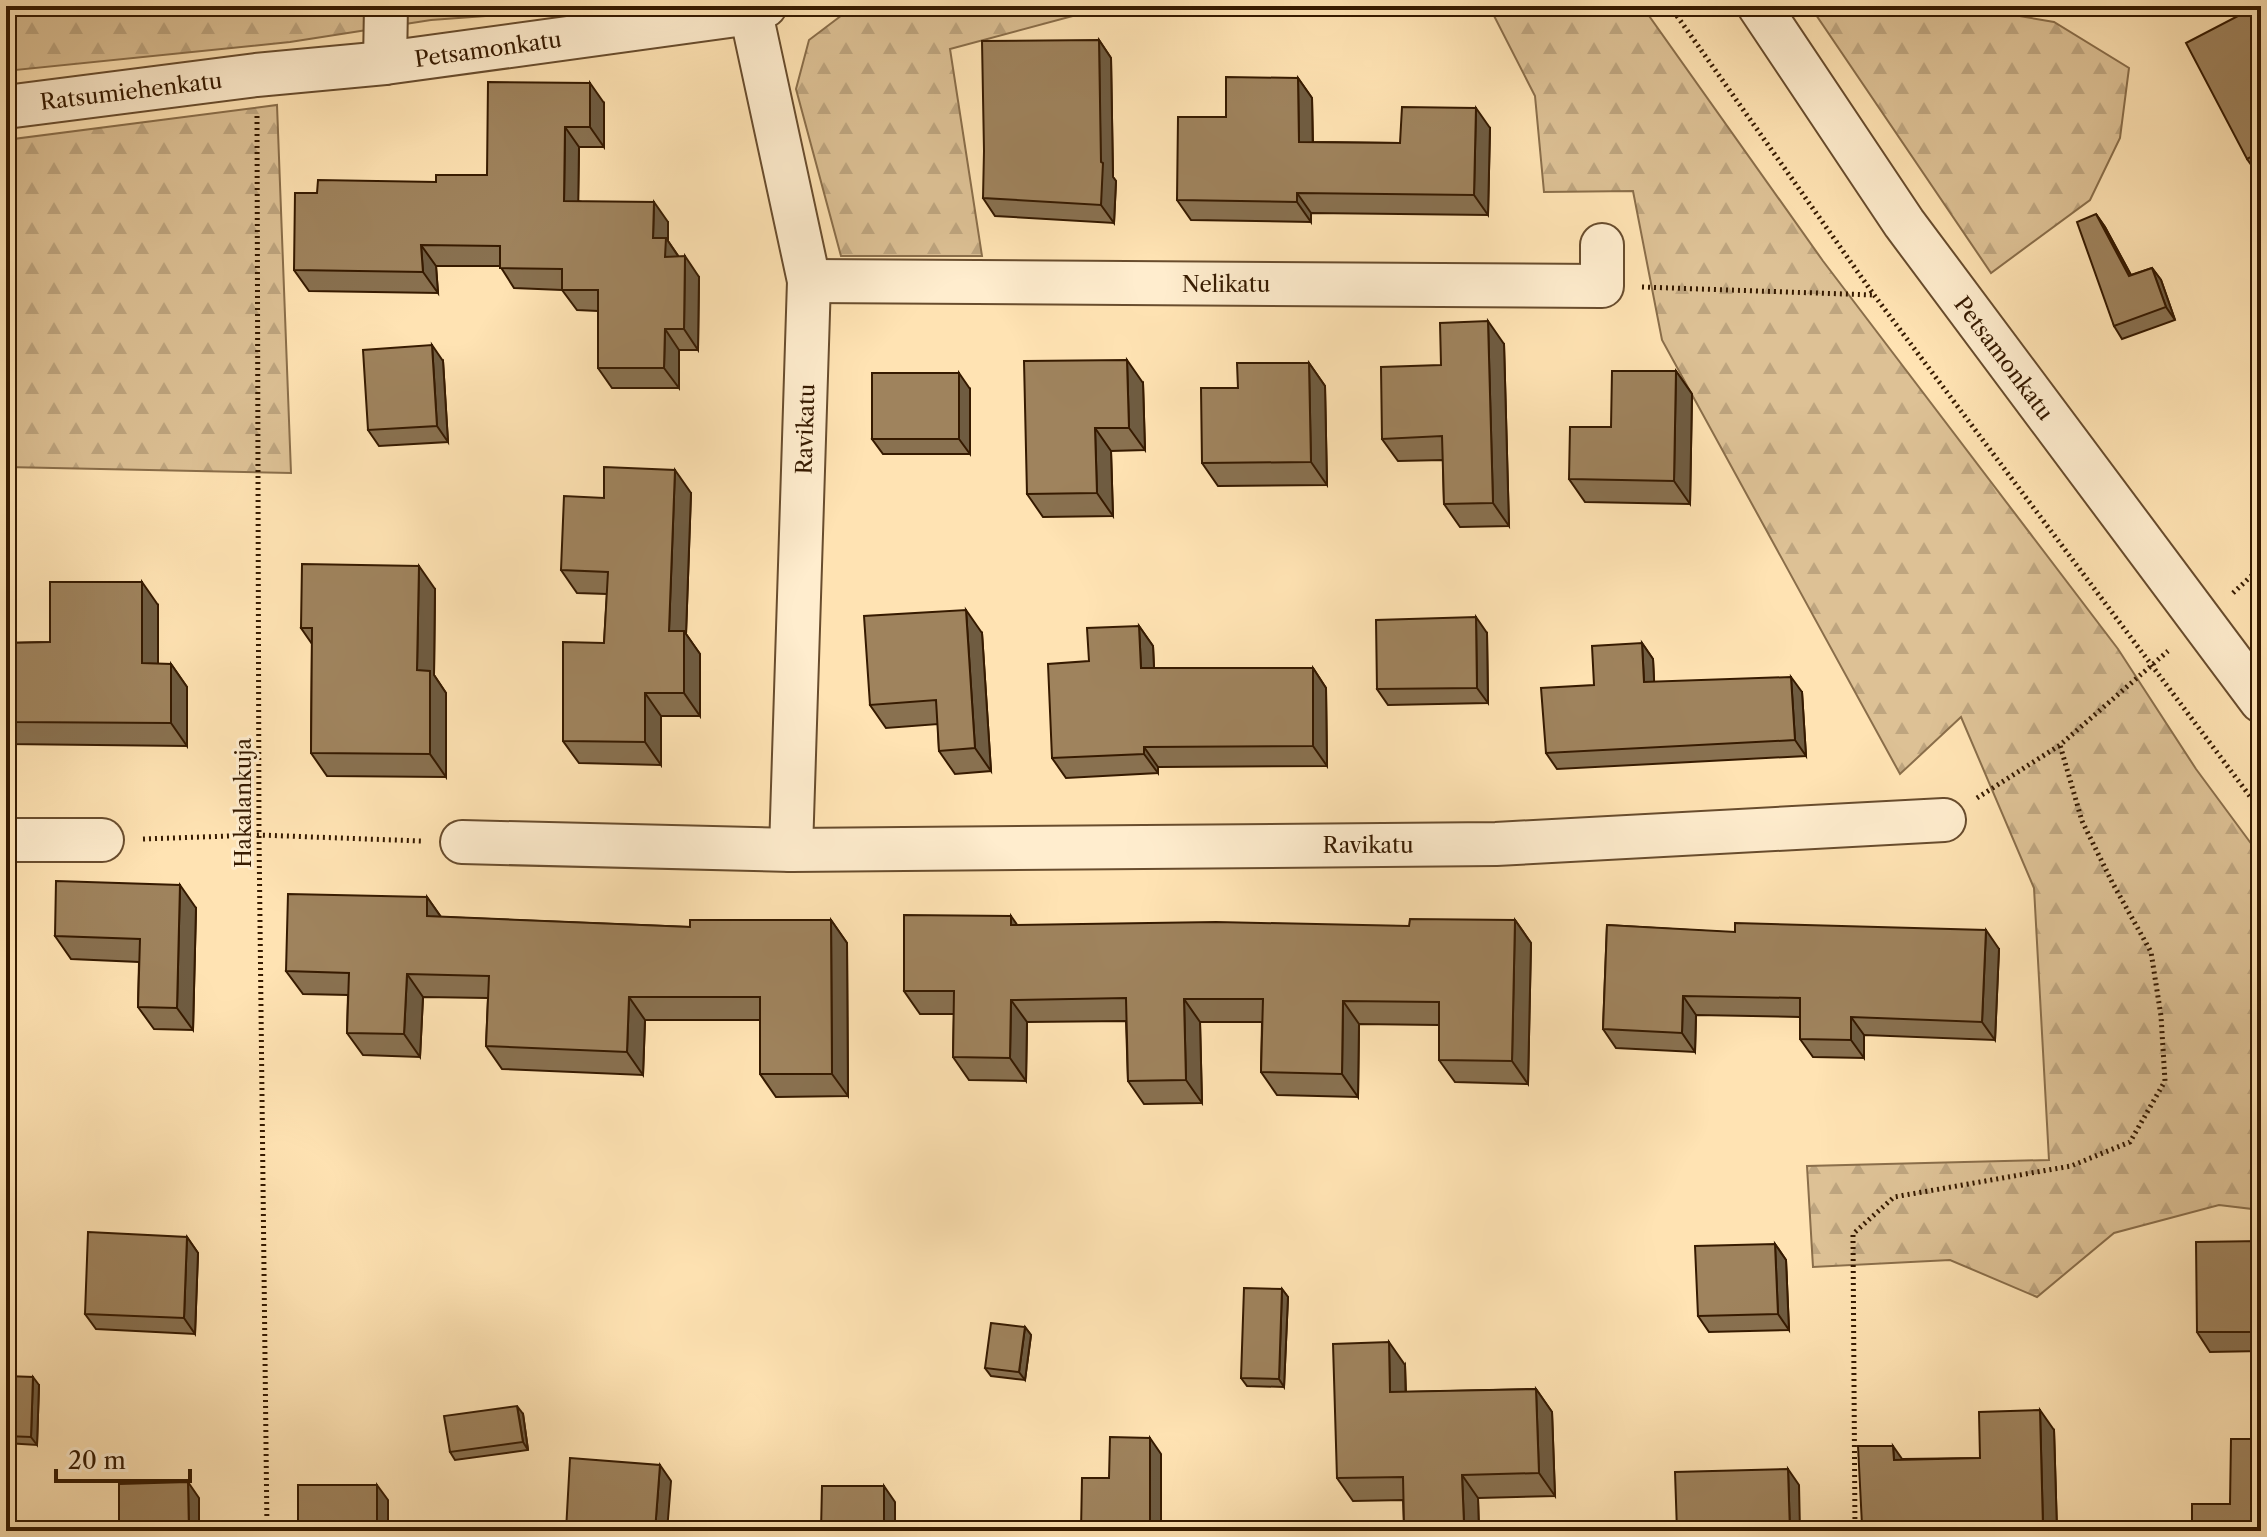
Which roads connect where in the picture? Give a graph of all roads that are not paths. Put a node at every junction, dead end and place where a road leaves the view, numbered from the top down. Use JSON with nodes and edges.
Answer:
{"nodes":[{"id":1,"x":386,"y":6,"type":"edge"},
{"id":2,"x":1759,"y":6,"type":"edge"},
{"id":3,"x":758,"y":10,"type":"edge"},
{"id":4,"x":385,"y":63,"type":"junction"},
{"id":5,"x":256,"y":75,"type":"joint"},
{"id":6,"x":6,"y":107,"type":"edge"},
{"id":7,"x":1602,"y":266,"type":"road end"},
{"id":8,"x":809,"y":281,"type":"junction"},
{"id":9,"x":2261,"y":701,"type":"edge"},
{"id":10,"x":1944,"y":820,"type":"road end"},
{"id":11,"x":6,"y":840,"type":"edge"},
{"id":12,"x":102,"y":840,"type":"road end"},
{"id":13,"x":462,"y":842,"type":"road end"},
{"id":14,"x":791,"y":850,"type":"junction"}],
"edges":[{"from":1,"to":4,"type":"street"},
{"from":2,"to":9,"type":"street","name":"Petsamonkatu"},
{"from":3,"to":4,"type":"street","name":"Petsamonkatu"},
{"from":3,"to":8,"type":"street","name":"Ravikatu"},
{"from":4,"to":5,"type":"street","name":"Petsamonkatu"},
{"from":5,"to":6,"type":"street","name":"Ratsumiehenkatu"},
{"from":7,"to":8,"type":"street","name":"Nelikatu"},
{"from":8,"to":14,"type":"street","name":"Ravikatu"},
{"from":10,"to":14,"type":"street","name":"Ravikatu"},
{"from":11,"to":12,"type":"street"},
{"from":13,"to":14,"type":"street","name":"Ravikatu"}]}
